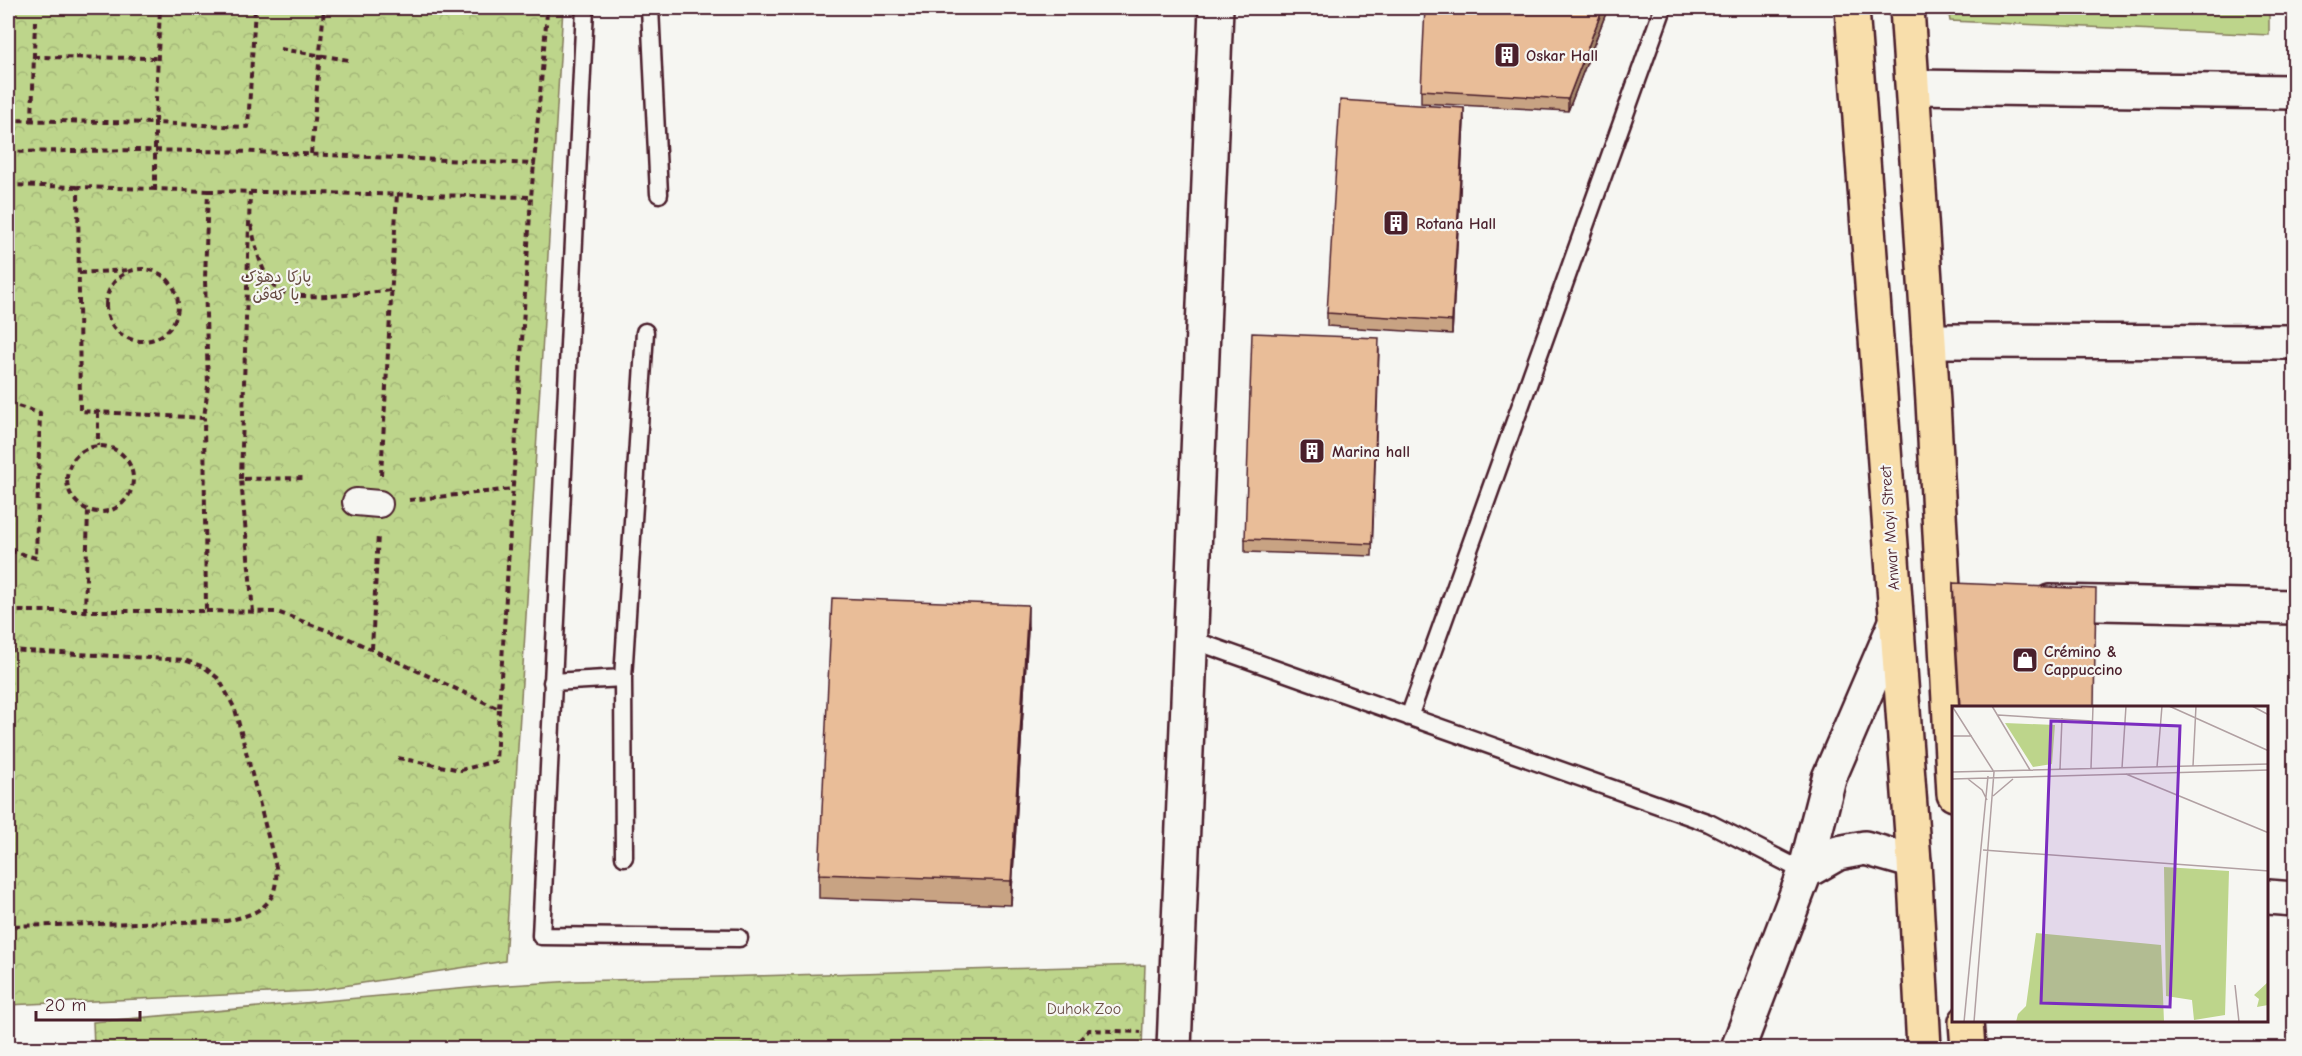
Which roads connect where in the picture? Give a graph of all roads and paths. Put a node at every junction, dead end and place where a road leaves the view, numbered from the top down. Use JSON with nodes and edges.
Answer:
{"nodes":[{"id":1,"x":160,"y":8,"type":"edge"},
{"id":2,"x":255,"y":8,"type":"edge"},
{"id":3,"x":324,"y":8,"type":"edge"},
{"id":4,"x":493,"y":8,"type":"edge"},
{"id":5,"x":585,"y":8,"type":"edge"},
{"id":6,"x":650,"y":8,"type":"edge"},
{"id":7,"x":1216,"y":8,"type":"edge"},
{"id":8,"x":1663,"y":8,"type":"edge"},
{"id":9,"x":1852,"y":8,"type":"edge"},
{"id":10,"x":1907,"y":8,"type":"edge"},
{"id":11,"x":35,"y":21,"type":"dead end"},
{"id":12,"x":279,"y":50,"type":"dead end"},
{"id":13,"x":319,"y":55,"type":"junction"},
{"id":14,"x":34,"y":57,"type":"junction"},
{"id":15,"x":158,"y":58,"type":"junction"},
{"id":16,"x":349,"y":60,"type":"dead end"},
{"id":17,"x":1912,"y":87,"type":"junction"},
{"id":18,"x":2295,"y":92,"type":"edge"},
{"id":19,"x":8,"y":120,"type":"edge"},
{"id":20,"x":32,"y":121,"type":"junction"},
{"id":21,"x":155,"y":123,"type":"junction"},
{"id":22,"x":154,"y":150,"type":"junction"},
{"id":23,"x":8,"y":152,"type":"edge"},
{"id":24,"x":311,"y":154,"type":"junction"},
{"id":25,"x":534,"y":164,"type":"junction"},
{"id":26,"x":8,"y":185,"type":"edge"},
{"id":27,"x":78,"y":187,"type":"junction"},
{"id":28,"x":155,"y":189,"type":"junction"},
{"id":29,"x":208,"y":191,"type":"junction"},
{"id":30,"x":250,"y":192,"type":"junction"},
{"id":31,"x":396,"y":194,"type":"junction"},
{"id":32,"x":659,"y":194,"type":"dead end"},
{"id":33,"x":531,"y":197,"type":"junction"},
{"id":34,"x":249,"y":219,"type":"junction"},
{"id":35,"x":139,"y":269,"type":"junction"},
{"id":36,"x":79,"y":273,"type":"junction"},
{"id":37,"x":391,"y":290,"type":"junction"},
{"id":38,"x":645,"y":332,"type":"dead end"},
{"id":39,"x":1929,"y":341,"type":"junction"},
{"id":40,"x":2295,"y":342,"type":"edge"},
{"id":41,"x":8,"y":403,"type":"edge"},
{"id":42,"x":98,"y":412,"type":"junction"},
{"id":43,"x":204,"y":418,"type":"junction"},
{"id":44,"x":98,"y":446,"type":"junction"},
{"id":45,"x":307,"y":478,"type":"dead end"},
{"id":46,"x":241,"y":479,"type":"junction"},
{"id":47,"x":513,"y":489,"type":"junction"},
{"id":48,"x":367,"y":503,"type":"junction"},
{"id":49,"x":88,"y":511,"type":"junction"},
{"id":50,"x":8,"y":550,"type":"edge"},
{"id":51,"x":1944,"y":600,"type":"junction"},
{"id":52,"x":1979,"y":600,"type":"edge"},
{"id":53,"x":2025,"y":601,"type":"edge"},
{"id":54,"x":2295,"y":607,"type":"edge"},
{"id":55,"x":8,"y":611,"type":"edge"},
{"id":56,"x":85,"y":612,"type":"junction"},
{"id":57,"x":206,"y":612,"type":"junction"},
{"id":58,"x":253,"y":612,"type":"junction"},
{"id":59,"x":1896,"y":622,"type":"junction"},
{"id":60,"x":1190,"y":639,"type":"junction"},
{"id":61,"x":8,"y":650,"type":"edge"},
{"id":62,"x":372,"y":650,"type":"junction"},
{"id":63,"x":623,"y":678,"type":"junction"},
{"id":64,"x":552,"y":682,"type":"junction"},
{"id":65,"x":499,"y":709,"type":"junction"},
{"id":66,"x":1409,"y":717,"type":"junction"},
{"id":67,"x":1952,"y":755,"type":"edge"},
{"id":68,"x":398,"y":758,"type":"dead end"},
{"id":69,"x":624,"y":857,"type":"dead end"},
{"id":70,"x":1914,"y":862,"type":"junction"},
{"id":71,"x":1805,"y":872,"type":"junction"},
{"id":72,"x":2269,"y":897,"type":"edge"},
{"id":73,"x":2295,"y":899,"type":"edge"},
{"id":74,"x":8,"y":926,"type":"edge"},
{"id":75,"x":739,"y":938,"type":"dead end"},
{"id":76,"x":1966,"y":1023,"type":"edge"},
{"id":77,"x":1174,"y":1041,"type":"edge"},
{"id":78,"x":1072,"y":1048,"type":"edge"},
{"id":79,"x":1738,"y":1048,"type":"edge"},
{"id":80,"x":1924,"y":1048,"type":"edge"},
{"id":81,"x":1968,"y":1048,"type":"edge"}],
"edges":[{"from":1,"to":15,"type":"path"},
{"from":2,"to":21,"type":"path"},
{"from":3,"to":13,"type":"path"},
{"from":4,"to":25,"type":"path"},
{"from":5,"to":64,"type":"lane"},
{"from":6,"to":32,"type":"lane"},
{"from":7,"to":60,"type":"street"},
{"from":8,"to":66,"type":"lane"},
{"from":9,"to":59,"type":"main road","name":"Anwar Mayi Street"},
{"from":10,"to":17,"type":"main road"},
{"from":11,"to":14,"type":"path"},
{"from":12,"to":13,"type":"path"},
{"from":13,"to":16,"type":"path"},
{"from":13,"to":24,"type":"path"},
{"from":14,"to":15,"type":"path"},
{"from":14,"to":20,"type":"path"},
{"from":15,"to":21,"type":"path"},
{"from":17,"to":18,"type":"street"},
{"from":17,"to":39,"type":"main road"},
{"from":19,"to":20,"type":"path"},
{"from":20,"to":21,"type":"path"},
{"from":21,"to":22,"type":"path"},
{"from":22,"to":23,"type":"path"},
{"from":22,"to":24,"type":"path"},
{"from":22,"to":28,"type":"path"},
{"from":24,"to":25,"type":"path"},
{"from":25,"to":33,"type":"path"},
{"from":26,"to":27,"type":"path"},
{"from":27,"to":28,"type":"path"},
{"from":27,"to":36,"type":"path"},
{"from":28,"to":29,"type":"path"},
{"from":29,"to":30,"type":"path"},
{"from":29,"to":43,"type":"path"},
{"from":30,"to":31,"type":"path"},
{"from":30,"to":34,"type":"path"},
{"from":31,"to":33,"type":"path"},
{"from":31,"to":37,"type":"path"},
{"from":33,"to":47,"type":"path"},
{"from":34,"to":37,"type":"path"},
{"from":34,"to":46,"type":"path"},
{"from":35,"to":35,"type":"path"},
{"from":35,"to":36,"type":"path"},
{"from":36,"to":42,"type":"path"},
{"from":37,"to":48,"type":"path"},
{"from":38,"to":63,"type":"lane"},
{"from":39,"to":40,"type":"street"},
{"from":39,"to":51,"type":"main road"},
{"from":41,"to":50,"type":"path"},
{"from":42,"to":43,"type":"path"},
{"from":42,"to":44,"type":"path"},
{"from":43,"to":57,"type":"path"},
{"from":44,"to":49,"type":"path"},
{"from":44,"to":49,"type":"path"},
{"from":45,"to":46,"type":"path"},
{"from":46,"to":58,"type":"path"},
{"from":47,"to":48,"type":"path"},
{"from":47,"to":65,"type":"path"},
{"from":48,"to":62,"type":"path"},
{"from":49,"to":56,"type":"path"},
{"from":51,"to":52,"type":"street"},
{"from":51,"to":67,"type":"main road"},
{"from":53,"to":54,"type":"street"},
{"from":55,"to":56,"type":"path"},
{"from":56,"to":57,"type":"path"},
{"from":57,"to":58,"type":"path"},
{"from":58,"to":62,"type":"path"},
{"from":59,"to":70,"type":"main road","name":"Anwar Mayi Street"},
{"from":59,"to":71,"type":"street"},
{"from":60,"to":66,"type":"lane"},
{"from":60,"to":77,"type":"street"},
{"from":61,"to":74,"type":"path"},
{"from":62,"to":65,"type":"path"},
{"from":63,"to":64,"type":"lane"},
{"from":63,"to":69,"type":"lane"},
{"from":64,"to":75,"type":"lane"},
{"from":65,"to":68,"type":"path"},
{"from":66,"to":71,"type":"lane"},
{"from":70,"to":71,"type":"street"},
{"from":70,"to":80,"type":"main road","name":"Anwar Mayi Street"},
{"from":71,"to":79,"type":"street"},
{"from":72,"to":73,"type":"street"},
{"from":76,"to":81,"type":"main road"},
{"from":77,"to":78,"type":"path"}]}
